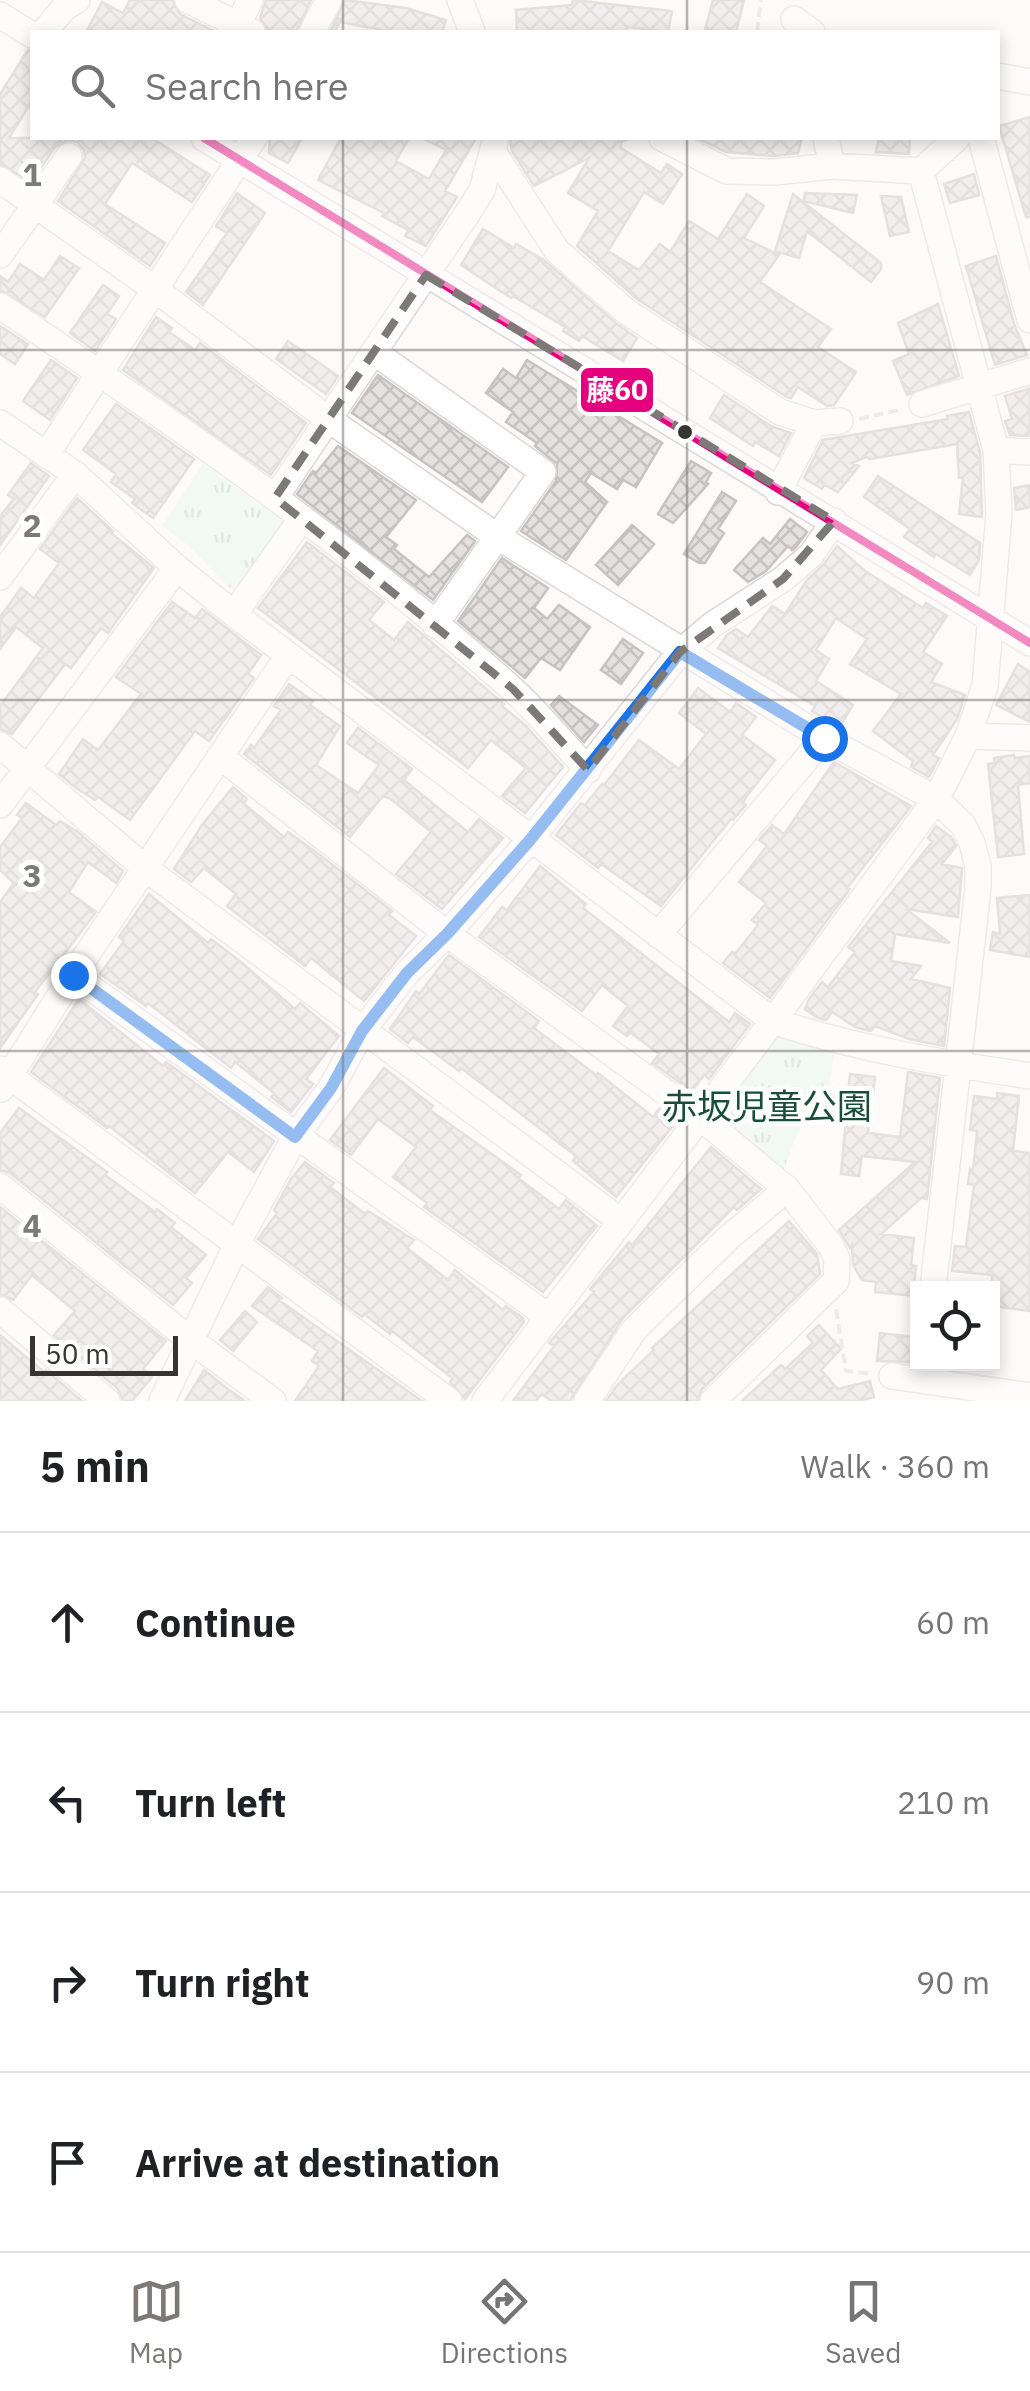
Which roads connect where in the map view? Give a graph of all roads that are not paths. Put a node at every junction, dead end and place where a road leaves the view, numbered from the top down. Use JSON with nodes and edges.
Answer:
{"nodes":[{"id":1,"x":77,"y":0,"type":"edge"},
{"id":2,"x":188,"y":0,"type":"edge"},
{"id":3,"x":250,"y":0,"type":"edge"},
{"id":4,"x":330,"y":0,"type":"edge"},
{"id":5,"x":460,"y":0,"type":"edge"},
{"id":6,"x":0,"y":15,"type":"edge"},
{"id":7,"x":245,"y":29,"type":"edge"},
{"id":8,"x":46,"y":30,"type":"edge"},
{"id":9,"x":313,"y":30,"type":"edge"},
{"id":10,"x":471,"y":30,"type":"edge"},
{"id":11,"x":30,"y":33,"type":"edge"},
{"id":12,"x":212,"y":140,"type":"edge"},
{"id":13,"x":666,"y":140,"type":"edge"},
{"id":14,"x":826,"y":140,"type":"edge"},
{"id":15,"x":955,"y":140,"type":"edge"},
{"id":16,"x":982,"y":140,"type":"edge"},
{"id":17,"x":494,"y":145,"type":"edge"},
{"id":18,"x":248,"y":149,"type":"edge"},
{"id":19,"x":70,"y":156,"type":"dead end"},
{"id":20,"x":832,"y":166,"type":"junction"},
{"id":21,"x":921,"y":171,"type":"junction"},
{"id":22,"x":0,"y":180,"type":"edge"},
{"id":23,"x":36,"y":204,"type":"junction"},
{"id":24,"x":0,"y":255,"type":"edge"},
{"id":25,"x":426,"y":275,"type":"junction"},
{"id":26,"x":156,"y":290,"type":"junction"},
{"id":27,"x":0,"y":306,"type":"edge"},
{"id":28,"x":1030,"y":320,"type":"edge"},
{"id":29,"x":374,"y":352,"type":"junction"},
{"id":30,"x":1030,"y":370,"type":"edge"},
{"id":31,"x":100,"y":374,"type":"junction"},
{"id":32,"x":978,"y":386,"type":"junction"},
{"id":33,"x":922,"y":404,"type":"road end"},
{"id":34,"x":328,"y":419,"type":"junction"},
{"id":35,"x":840,"y":421,"type":"road end"},
{"id":36,"x":814,"y":422,"type":"junction"},
{"id":37,"x":0,"y":424,"type":"edge"},
{"id":38,"x":996,"y":450,"type":"junction"},
{"id":39,"x":1030,"y":452,"type":"edge"},
{"id":40,"x":46,"y":454,"type":"junction"},
{"id":41,"x":75,"y":474,"type":"junction"},
{"id":42,"x":778,"y":492,"type":"junction"},
{"id":43,"x":275,"y":498,"type":"junction"},
{"id":44,"x":302,"y":518,"type":"junction"},
{"id":45,"x":834,"y":521,"type":"junction"},
{"id":46,"x":498,"y":538,"type":"junction"},
{"id":47,"x":177,"y":568,"type":"junction"},
{"id":48,"x":0,"y":576,"type":"edge"},
{"id":49,"x":234,"y":614,"type":"junction"},
{"id":50,"x":992,"y":620,"type":"junction"},
{"id":51,"x":435,"y":624,"type":"junction"},
{"id":52,"x":1030,"y":644,"type":"edge"},
{"id":53,"x":680,"y":652,"type":"junction"},
{"id":54,"x":288,"y":656,"type":"junction"},
{"id":55,"x":968,"y":736,"type":"junction"},
{"id":56,"x":824,"y":738,"type":"junction"},
{"id":57,"x":1030,"y":738,"type":"edge"},
{"id":58,"x":0,"y":745,"type":"edge"},
{"id":59,"x":221,"y":758,"type":"junction"},
{"id":60,"x":28,"y":768,"type":"junction"},
{"id":61,"x":588,"y":770,"type":"junction"},
{"id":62,"x":936,"y":800,"type":"junction"},
{"id":63,"x":0,"y":805,"type":"edge"},
{"id":64,"x":530,"y":840,"type":"junction"},
{"id":65,"x":145,"y":868,"type":"junction"},
{"id":66,"x":447,"y":934,"type":"junction"},
{"id":67,"x":658,"y":935,"type":"junction"},
{"id":68,"x":73,"y":975,"type":"junction"},
{"id":69,"x":773,"y":1022,"type":"junction"},
{"id":70,"x":362,"y":1031,"type":"junction"},
{"id":71,"x":956,"y":1065,"type":"junction"},
{"id":72,"x":1030,"y":1076,"type":"edge"},
{"id":73,"x":3,"y":1078,"type":"edge"},
{"id":74,"x":700,"y":1117,"type":"junction"},
{"id":75,"x":295,"y":1137,"type":"junction"},
{"id":76,"x":0,"y":1186,"type":"edge"},
{"id":77,"x":788,"y":1188,"type":"junction"},
{"id":78,"x":621,"y":1221,"type":"junction"},
{"id":79,"x":238,"y":1242,"type":"junction"},
{"id":80,"x":934,"y":1281,"type":"edge"},
{"id":81,"x":0,"y":1310,"type":"edge"},
{"id":82,"x":548,"y":1317,"type":"junction"},
{"id":83,"x":190,"y":1339,"type":"junction"},
{"id":84,"x":924,"y":1372,"type":"edge"},
{"id":85,"x":892,"y":1376,"type":"road end"},
{"id":86,"x":1030,"y":1396,"type":"edge"},
{"id":87,"x":107,"y":1401,"type":"edge"},
{"id":88,"x":162,"y":1401,"type":"edge"},
{"id":89,"x":273,"y":1401,"type":"edge"},
{"id":90,"x":449,"y":1401,"type":"edge"},
{"id":91,"x":485,"y":1401,"type":"edge"},
{"id":92,"x":586,"y":1401,"type":"edge"},
{"id":93,"x":713,"y":1401,"type":"edge"}],
"edges":[{"from":1,"to":8,"type":"street"},
{"from":2,"to":7,"type":"street"},
{"from":3,"to":7,"type":"street"},
{"from":4,"to":9,"type":"street"},
{"from":5,"to":10,"type":"street"},
{"from":6,"to":11,"type":"street"},
{"from":12,"to":18,"type":"street"},
{"from":13,"to":20,"type":"street"},
{"from":14,"to":20,"type":"street"},
{"from":15,"to":21,"type":"street"},
{"from":16,"to":28,"type":"street"},
{"from":17,"to":25,"type":"street"},
{"from":17,"to":36,"type":"street"},
{"from":18,"to":25,"type":"street"},
{"from":18,"to":26,"type":"street"},
{"from":19,"to":23,"type":"street"},
{"from":20,"to":21,"type":"street"},
{"from":21,"to":32,"type":"street"},
{"from":22,"to":23,"type":"street"},
{"from":23,"to":24,"type":"street"},
{"from":23,"to":26,"type":"street"},
{"from":25,"to":29,"type":"street"},
{"from":25,"to":42,"type":"street"},
{"from":26,"to":31,"type":"street"},
{"from":26,"to":34,"type":"street"},
{"from":27,"to":31,"type":"street"},
{"from":29,"to":34,"type":"street"},
{"from":29,"to":46,"type":"street"},
{"from":30,"to":32,"type":"street"},
{"from":31,"to":40,"type":"street"},
{"from":31,"to":43,"type":"street"},
{"from":32,"to":33,"type":"street"},
{"from":32,"to":38,"type":"street"},
{"from":34,"to":43,"type":"street"},
{"from":34,"to":46,"type":"street"},
{"from":35,"to":36,"type":"street"},
{"from":36,"to":42,"type":"street"},
{"from":37,"to":40,"type":"street"},
{"from":38,"to":39,"type":"street"},
{"from":38,"to":50,"type":"street"},
{"from":40,"to":41,"type":"street"},
{"from":41,"to":47,"type":"street"},
{"from":41,"to":48,"type":"street"},
{"from":42,"to":45,"type":"street"},
{"from":43,"to":44,"type":"street"},
{"from":44,"to":49,"type":"street"},
{"from":44,"to":51,"type":"street"},
{"from":45,"to":50,"type":"street"},
{"from":45,"to":53,"type":"street"},
{"from":46,"to":51,"type":"street"},
{"from":46,"to":53,"type":"street"},
{"from":47,"to":49,"type":"street"},
{"from":47,"to":60,"type":"street"},
{"from":49,"to":54,"type":"street"},
{"from":50,"to":52,"type":"street"},
{"from":50,"to":55,"type":"street"},
{"from":51,"to":61,"type":"street"},
{"from":53,"to":56,"type":"street"},
{"from":53,"to":61,"type":"street"},
{"from":54,"to":59,"type":"street"},
{"from":54,"to":64,"type":"street"},
{"from":55,"to":57,"type":"street"},
{"from":55,"to":62,"type":"street"},
{"from":56,"to":62,"type":"street"},
{"from":56,"to":67,"type":"street"},
{"from":58,"to":60,"type":"street"},
{"from":59,"to":65,"type":"street"},
{"from":59,"to":66,"type":"street"},
{"from":60,"to":63,"type":"street"},
{"from":60,"to":65,"type":"street"},
{"from":61,"to":64,"type":"street"},
{"from":62,"to":69,"type":"street"},
{"from":62,"to":71,"type":"street"},
{"from":64,"to":66,"type":"street"},
{"from":64,"to":67,"type":"street"},
{"from":65,"to":68,"type":"street"},
{"from":65,"to":70,"type":"street"},
{"from":66,"to":70,"type":"street"},
{"from":66,"to":74,"type":"street"},
{"from":67,"to":69,"type":"street"},
{"from":68,"to":73,"type":"street"},
{"from":68,"to":75,"type":"street"},
{"from":69,"to":71,"type":"street"},
{"from":69,"to":74,"type":"street"},
{"from":70,"to":75,"type":"street"},
{"from":70,"to":78,"type":"street"},
{"from":71,"to":72,"type":"street"},
{"from":71,"to":80,"type":"street"},
{"from":73,"to":79,"type":"street"},
{"from":74,"to":77,"type":"street"},
{"from":74,"to":78,"type":"street"},
{"from":75,"to":79,"type":"street"},
{"from":75,"to":82,"type":"street"},
{"from":76,"to":83,"type":"street"},
{"from":77,"to":92,"type":"street"},
{"from":77,"to":93,"type":"street"},
{"from":78,"to":82,"type":"street"},
{"from":79,"to":83,"type":"street"},
{"from":79,"to":90,"type":"street"},
{"from":81,"to":87,"type":"street"},
{"from":82,"to":91,"type":"street"},
{"from":83,"to":88,"type":"street"},
{"from":83,"to":89,"type":"street"},
{"from":84,"to":85,"type":"street"},
{"from":84,"to":86,"type":"street"}]}
